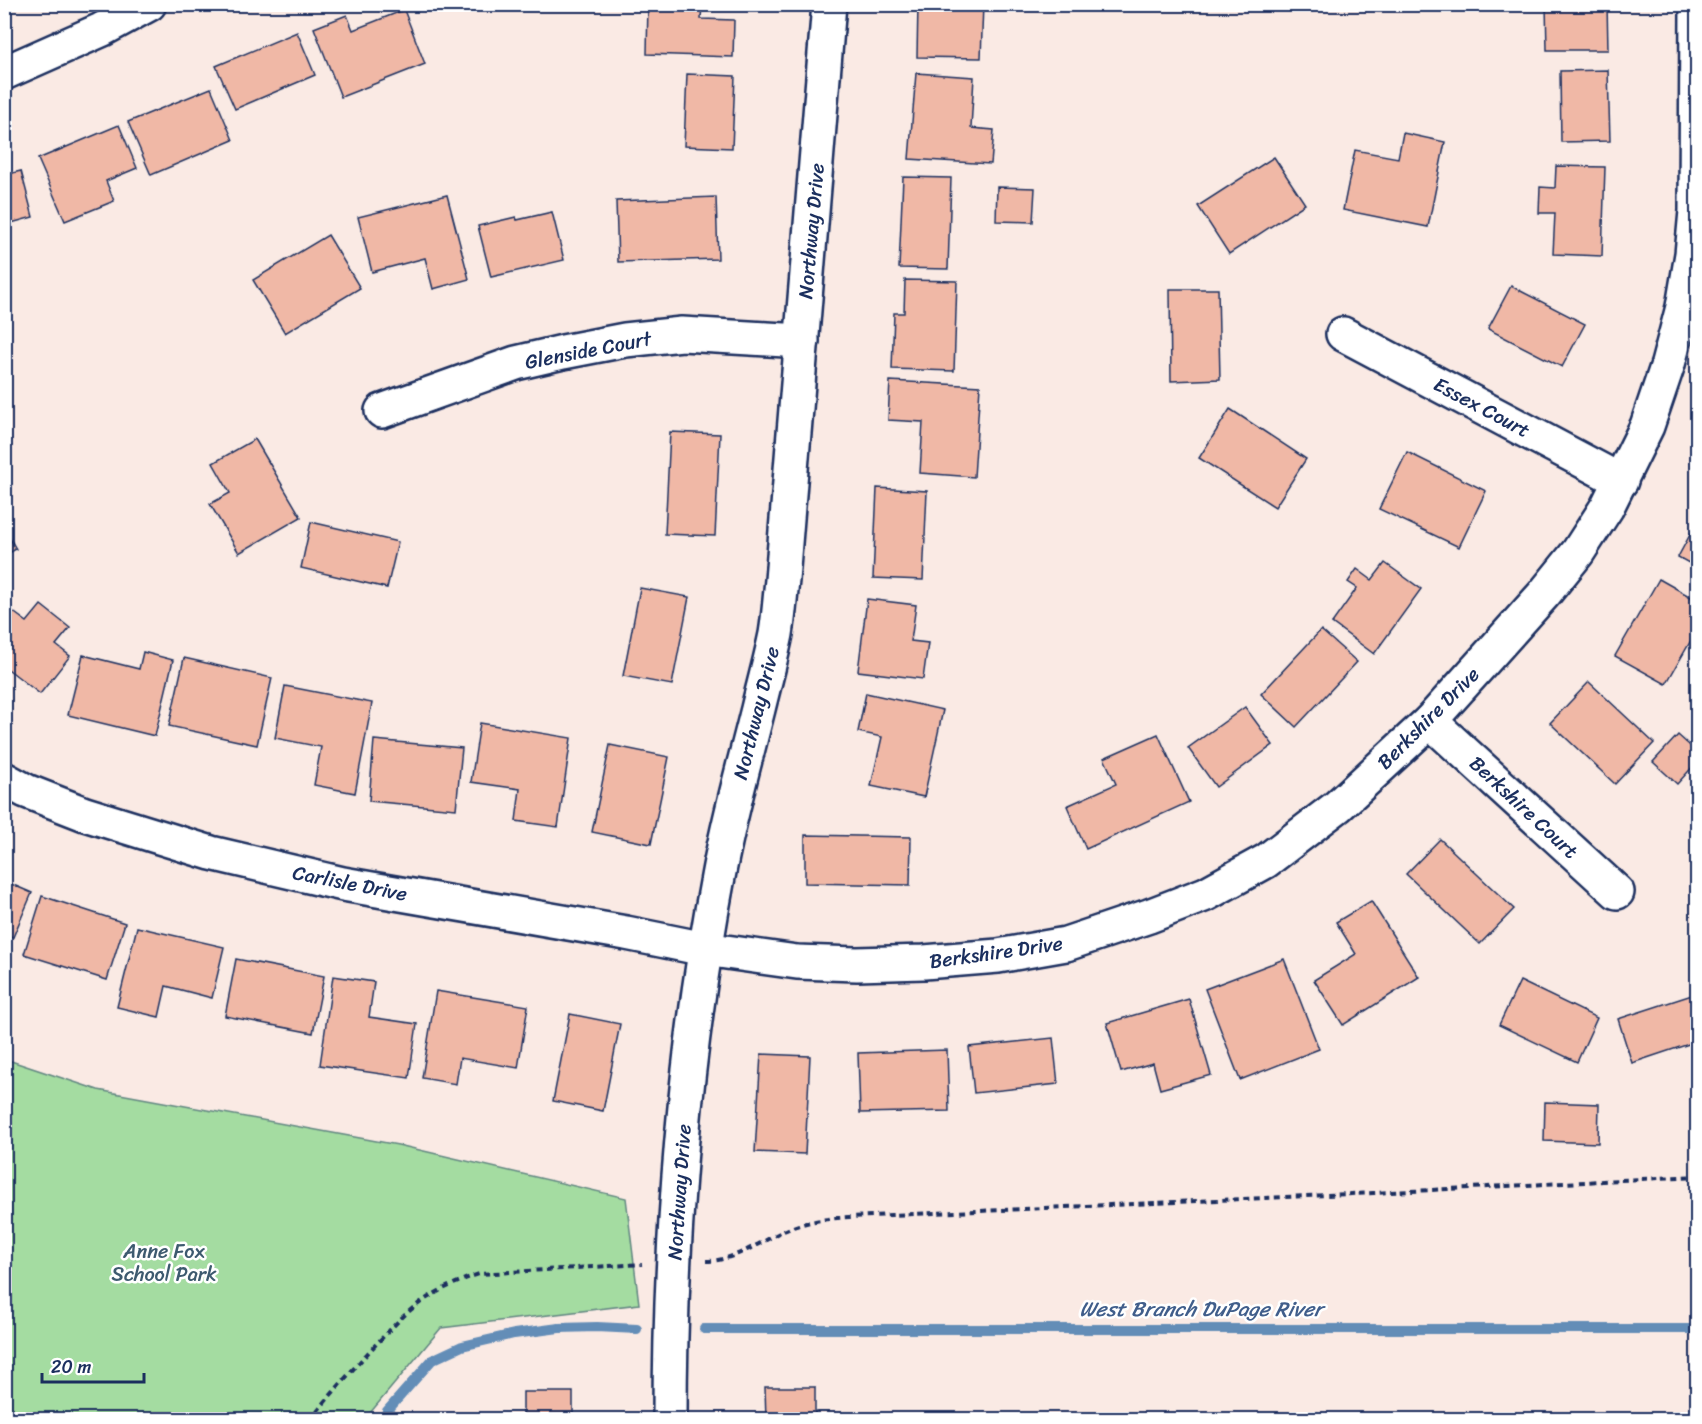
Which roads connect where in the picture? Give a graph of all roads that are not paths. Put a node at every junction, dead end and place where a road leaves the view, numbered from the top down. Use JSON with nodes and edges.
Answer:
{"nodes":[{"id":1,"x":149,"y":4,"type":"edge"},
{"id":2,"x":829,"y":4,"type":"edge"},
{"id":3,"x":1697,"y":4,"type":"edge"},
{"id":4,"x":4,"y":73,"type":"edge"},
{"id":5,"x":1343,"y":334,"type":"dead end"},
{"id":6,"x":802,"y":341,"type":"junction"},
{"id":7,"x":382,"y":411,"type":"dead end"},
{"id":8,"x":1621,"y":481,"type":"junction"},
{"id":9,"x":1430,"y":721,"type":"junction"},
{"id":10,"x":4,"y":779,"type":"edge"},
{"id":11,"x":1617,"y":892,"type":"dead end"},
{"id":12,"x":705,"y":949,"type":"junction"},
{"id":13,"x":670,"y":1419,"type":"edge"}],
"edges":[{"from":1,"to":4,"type":"street"},
{"from":2,"to":6,"type":"street","name":"Northway Drive"},
{"from":3,"to":8,"type":"street","name":"Berkshire Drive"},
{"from":5,"to":8,"type":"street","name":"Essex Court"},
{"from":6,"to":7,"type":"street","name":"Glenside Court"},
{"from":6,"to":12,"type":"street","name":"Northway Drive"},
{"from":8,"to":9,"type":"street","name":"Berkshire Drive"},
{"from":9,"to":11,"type":"street","name":"Berkshire Court"},
{"from":9,"to":12,"type":"street","name":"Berkshire Drive"},
{"from":10,"to":12,"type":"street","name":"Carlisle Drive"},
{"from":12,"to":13,"type":"street","name":"Northway Drive"}]}
